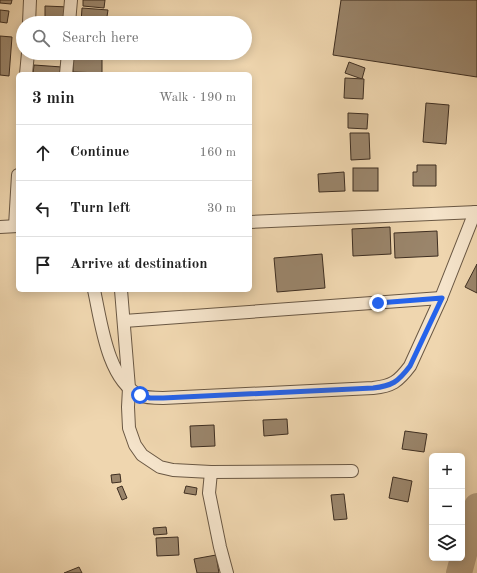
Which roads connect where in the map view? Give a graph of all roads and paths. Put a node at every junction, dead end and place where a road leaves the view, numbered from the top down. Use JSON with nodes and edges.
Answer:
{"nodes":[{"id":1,"x":30,"y":0,"type":"edge"},
{"id":2,"x":71,"y":0,"type":"edge"},
{"id":3,"x":29,"y":16,"type":"edge"},
{"id":4,"x":70,"y":16,"type":"edge"},
{"id":5,"x":27,"y":60,"type":"edge"},
{"id":6,"x":67,"y":60,"type":"edge"},
{"id":7,"x":26,"y":72,"type":"edge"},
{"id":8,"x":66,"y":72,"type":"edge"},
{"id":9,"x":476,"y":212,"type":"edge"},
{"id":10,"x":252,"y":222,"type":"edge"},
{"id":11,"x":16,"y":226,"type":"edge"},
{"id":12,"x":0,"y":227,"type":"edge"},
{"id":13,"x":94,"y":292,"type":"edge"},
{"id":14,"x":121,"y":292,"type":"edge"},
{"id":15,"x":442,"y":298,"type":"junction"},
{"id":16,"x":124,"y":321,"type":"junction"},
{"id":17,"x":129,"y":388,"type":"junction"},
{"id":18,"x":352,"y":471,"type":"dead end"},
{"id":19,"x":211,"y":472,"type":"junction"},
{"id":20,"x":227,"y":573,"type":"edge"}],
"edges":[{"from":1,"to":3,"type":"street"},
{"from":2,"to":4,"type":"street"},
{"from":5,"to":7,"type":"street"},
{"from":6,"to":8,"type":"street"},
{"from":9,"to":10,"type":"street"},
{"from":9,"to":15,"type":"street"},
{"from":11,"to":12,"type":"street"},
{"from":13,"to":17,"type":"street"},
{"from":14,"to":16,"type":"street"},
{"from":15,"to":16,"type":"street"},
{"from":15,"to":17,"type":"street"},
{"from":16,"to":17,"type":"street"},
{"from":17,"to":19,"type":"street"},
{"from":18,"to":19,"type":"street"},
{"from":19,"to":20,"type":"street"}]}
